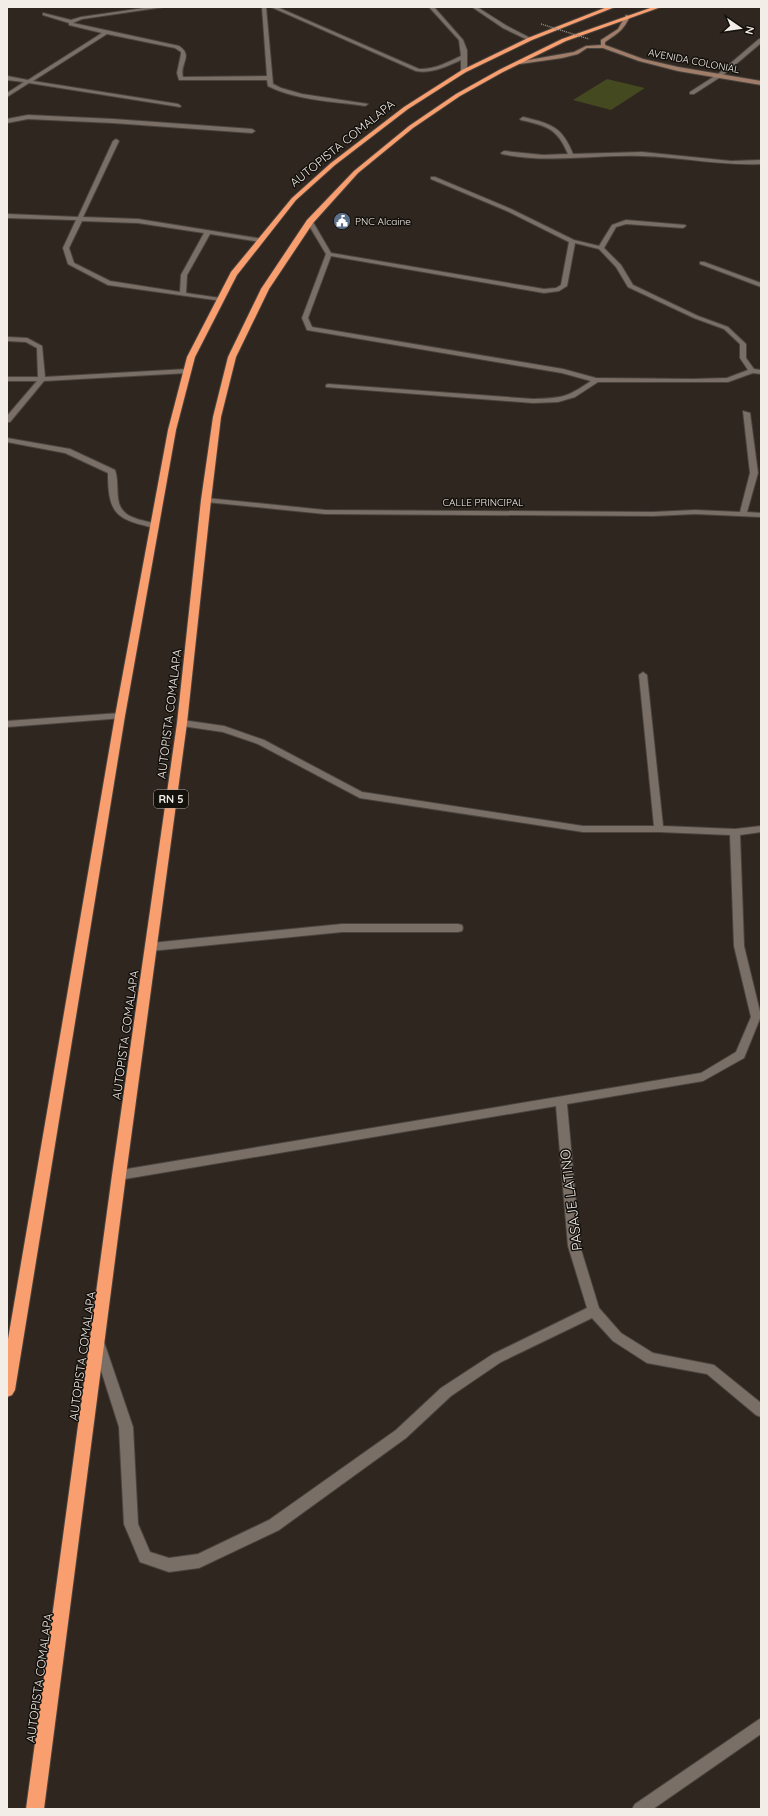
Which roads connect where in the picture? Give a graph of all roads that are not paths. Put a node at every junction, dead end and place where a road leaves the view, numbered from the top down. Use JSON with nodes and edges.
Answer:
{"nodes":[{"id":1,"x":162,"y":7,"type":"edge"},
{"id":2,"x":264,"y":7,"type":"edge"},
{"id":3,"x":273,"y":7,"type":"edge"},
{"id":4,"x":431,"y":7,"type":"edge"},
{"id":5,"x":474,"y":7,"type":"edge"},
{"id":6,"x":612,"y":7,"type":"edge"},
{"id":7,"x":658,"y":7,"type":"edge"},
{"id":8,"x":45,"y":14,"type":"dead end"},
{"id":9,"x":628,"y":16,"type":"junction"},
{"id":10,"x":71,"y":22,"type":"junction"},
{"id":11,"x":106,"y":33,"type":"junction"},
{"id":12,"x":530,"y":39,"type":"junction"},
{"id":13,"x":761,"y":40,"type":"edge"},
{"id":14,"x":603,"y":46,"type":"junction"},
{"id":15,"x":464,"y":56,"type":"junction"},
{"id":16,"x":520,"y":62,"type":"junction"},
{"id":17,"x":464,"y":71,"type":"junction"},
{"id":18,"x":720,"y":75,"type":"junction"},
{"id":19,"x":7,"y":78,"type":"edge"},
{"id":20,"x":269,"y":78,"type":"junction"},
{"id":21,"x":27,"y":82,"type":"junction"},
{"id":22,"x":761,"y":83,"type":"edge"},
{"id":23,"x":692,"y":93,"type":"dead end"},
{"id":24,"x":7,"y":95,"type":"edge"},
{"id":25,"x":365,"y":104,"type":"dead end"},
{"id":26,"x":178,"y":106,"type":"dead end"},
{"id":27,"x":523,"y":119,"type":"dead end"},
{"id":28,"x":7,"y":121,"type":"edge"},
{"id":29,"x":252,"y":131,"type":"dead end"},
{"id":30,"x":116,"y":141,"type":"dead end"},
{"id":31,"x":504,"y":153,"type":"dead end"},
{"id":32,"x":571,"y":155,"type":"junction"},
{"id":33,"x":761,"y":162,"type":"edge"},
{"id":34,"x":433,"y":178,"type":"dead end"},
{"id":35,"x":7,"y":216,"type":"edge"},
{"id":36,"x":79,"y":219,"type":"junction"},
{"id":37,"x":310,"y":222,"type":"junction"},
{"id":38,"x":683,"y":226,"type":"dead end"},
{"id":39,"x":208,"y":232,"type":"junction"},
{"id":40,"x":261,"y":240,"type":"junction"},
{"id":41,"x":572,"y":241,"type":"junction"},
{"id":42,"x":601,"y":248,"type":"junction"},
{"id":43,"x":329,"y":254,"type":"junction"},
{"id":44,"x":702,"y":263,"type":"dead end"},
{"id":45,"x":761,"y":285,"type":"edge"},
{"id":46,"x":183,"y":294,"type":"junction"},
{"id":47,"x":220,"y":300,"type":"junction"},
{"id":48,"x":7,"y":339,"type":"edge"},
{"id":49,"x":187,"y":371,"type":"junction"},
{"id":50,"x":752,"y":371,"type":"junction"},
{"id":51,"x":761,"y":372,"type":"edge"},
{"id":52,"x":7,"y":379,"type":"edge"},
{"id":53,"x":42,"y":379,"type":"junction"},
{"id":54,"x":596,"y":380,"type":"junction"},
{"id":55,"x":328,"y":386,"type":"dead end"},
{"id":56,"x":746,"y":413,"type":"dead end"},
{"id":57,"x":7,"y":420,"type":"edge"},
{"id":58,"x":7,"y":440,"type":"edge"},
{"id":59,"x":206,"y":500,"type":"junction"},
{"id":60,"x":743,"y":514,"type":"junction"},
{"id":61,"x":761,"y":515,"type":"edge"},
{"id":62,"x":154,"y":526,"type":"junction"},
{"id":63,"x":643,"y":675,"type":"dead end"},
{"id":64,"x":120,"y":716,"type":"junction"},
{"id":65,"x":182,"y":723,"type":"junction"},
{"id":66,"x":7,"y":724,"type":"edge"},
{"id":67,"x":659,"y":829,"type":"junction"},
{"id":68,"x":761,"y":829,"type":"edge"},
{"id":69,"x":735,"y":832,"type":"junction"},
{"id":70,"x":458,"y":928,"type":"dead end"},
{"id":71,"x":151,"y":947,"type":"junction"},
{"id":72,"x":561,"y":1101,"type":"junction"},
{"id":73,"x":119,"y":1175,"type":"junction"},
{"id":74,"x":594,"y":1311,"type":"junction"},
{"id":75,"x":97,"y":1340,"type":"junction"},
{"id":76,"x":7,"y":1390,"type":"edge"},
{"id":77,"x":761,"y":1410,"type":"edge"},
{"id":78,"x":761,"y":1724,"type":"edge"},
{"id":79,"x":35,"y":1809,"type":"edge"},
{"id":80,"x":640,"y":1809,"type":"edge"}],
"edges":[{"from":1,"to":10,"type":"street"},
{"from":2,"to":20,"type":"street"},
{"from":3,"to":15,"type":"street"},
{"from":4,"to":15,"type":"street"},
{"from":5,"to":12,"type":"street"},
{"from":6,"to":12,"type":"highway","name":"AUTOPISTA COMALAPA"},
{"from":7,"to":9,"type":"highway","name":"AUTOPISTA COMALAPA","number":"RN 5"},
{"from":8,"to":10,"type":"street"},
{"from":9,"to":14,"type":"street"},
{"from":9,"to":16,"type":"highway","name":"AUTOPISTA COMALAPA","number":"RN 5"},
{"from":10,"to":11,"type":"street"},
{"from":11,"to":20,"type":"street"},
{"from":11,"to":21,"type":"street"},
{"from":12,"to":17,"type":"highway","name":"AUTOPISTA COMALAPA"},
{"from":13,"to":18,"type":"street"},
{"from":14,"to":16,"type":"street","name":"AVENIDA COLONIAL"},
{"from":14,"to":18,"type":"street","name":"AVENIDA COLONIAL"},
{"from":15,"to":17,"type":"street"},
{"from":16,"to":37,"type":"highway","name":"AUTOPISTA COMALAPA","number":"RN 5"},
{"from":17,"to":40,"type":"highway","name":"AUTOPISTA COMALAPA"},
{"from":18,"to":22,"type":"street","name":"AVENIDA COLONIAL"},
{"from":18,"to":23,"type":"street"},
{"from":19,"to":21,"type":"street"},
{"from":20,"to":25,"type":"street"},
{"from":21,"to":24,"type":"street"},
{"from":21,"to":26,"type":"street"},
{"from":27,"to":32,"type":"street"},
{"from":28,"to":29,"type":"street"},
{"from":30,"to":36,"type":"street"},
{"from":31,"to":32,"type":"street"},
{"from":32,"to":33,"type":"street"},
{"from":34,"to":41,"type":"street"},
{"from":35,"to":36,"type":"street"},
{"from":36,"to":39,"type":"street"},
{"from":36,"to":46,"type":"street"},
{"from":37,"to":43,"type":"street"},
{"from":37,"to":59,"type":"highway","name":"AUTOPISTA COMALAPA","number":"RN 5"},
{"from":38,"to":42,"type":"street"},
{"from":39,"to":40,"type":"street"},
{"from":39,"to":46,"type":"street"},
{"from":40,"to":47,"type":"highway","name":"AUTOPISTA COMALAPA"},
{"from":41,"to":42,"type":"street"},
{"from":41,"to":43,"type":"street"},
{"from":42,"to":50,"type":"street"},
{"from":43,"to":54,"type":"street"},
{"from":44,"to":45,"type":"street"},
{"from":46,"to":47,"type":"street"},
{"from":47,"to":49,"type":"highway","name":"AUTOPISTA COMALAPA"},
{"from":48,"to":53,"type":"street"},
{"from":49,"to":53,"type":"street"},
{"from":49,"to":62,"type":"highway","name":"AUTOPISTA COMALAPA"},
{"from":50,"to":51,"type":"street"},
{"from":50,"to":54,"type":"street"},
{"from":52,"to":53,"type":"street"},
{"from":53,"to":57,"type":"street"},
{"from":54,"to":55,"type":"street"},
{"from":56,"to":60,"type":"street"},
{"from":58,"to":62,"type":"street"},
{"from":59,"to":60,"type":"street","name":"CALLE PRINCIPAL"},
{"from":59,"to":65,"type":"highway","name":"AUTOPISTA COMALAPA","number":"RN 5"},
{"from":60,"to":61,"type":"street","name":"CALLE PRINCIPAL"},
{"from":62,"to":64,"type":"highway","name":"AUTOPISTA COMALAPA"},
{"from":63,"to":67,"type":"street"},
{"from":64,"to":66,"type":"street"},
{"from":64,"to":76,"type":"highway","name":"AUTOPISTA COMALAPA"},
{"from":65,"to":67,"type":"street"},
{"from":65,"to":71,"type":"highway","name":"AUTOPISTA COMALAPA","number":"RN 5"},
{"from":67,"to":69,"type":"street"},
{"from":68,"to":69,"type":"street"},
{"from":69,"to":72,"type":"street"},
{"from":70,"to":71,"type":"street"},
{"from":71,"to":73,"type":"highway","name":"AUTOPISTA COMALAPA","number":"RN 5"},
{"from":72,"to":73,"type":"street"},
{"from":72,"to":74,"type":"street","name":"PASAJE LATINO"},
{"from":73,"to":75,"type":"highway","name":"AUTOPISTA COMALAPA","number":"RN 5"},
{"from":74,"to":75,"type":"street"},
{"from":74,"to":77,"type":"street","name":"PASAJE LATINO"},
{"from":75,"to":79,"type":"highway","name":"AUTOPISTA COMALAPA","number":"RN 5"},
{"from":78,"to":80,"type":"street"}]}
